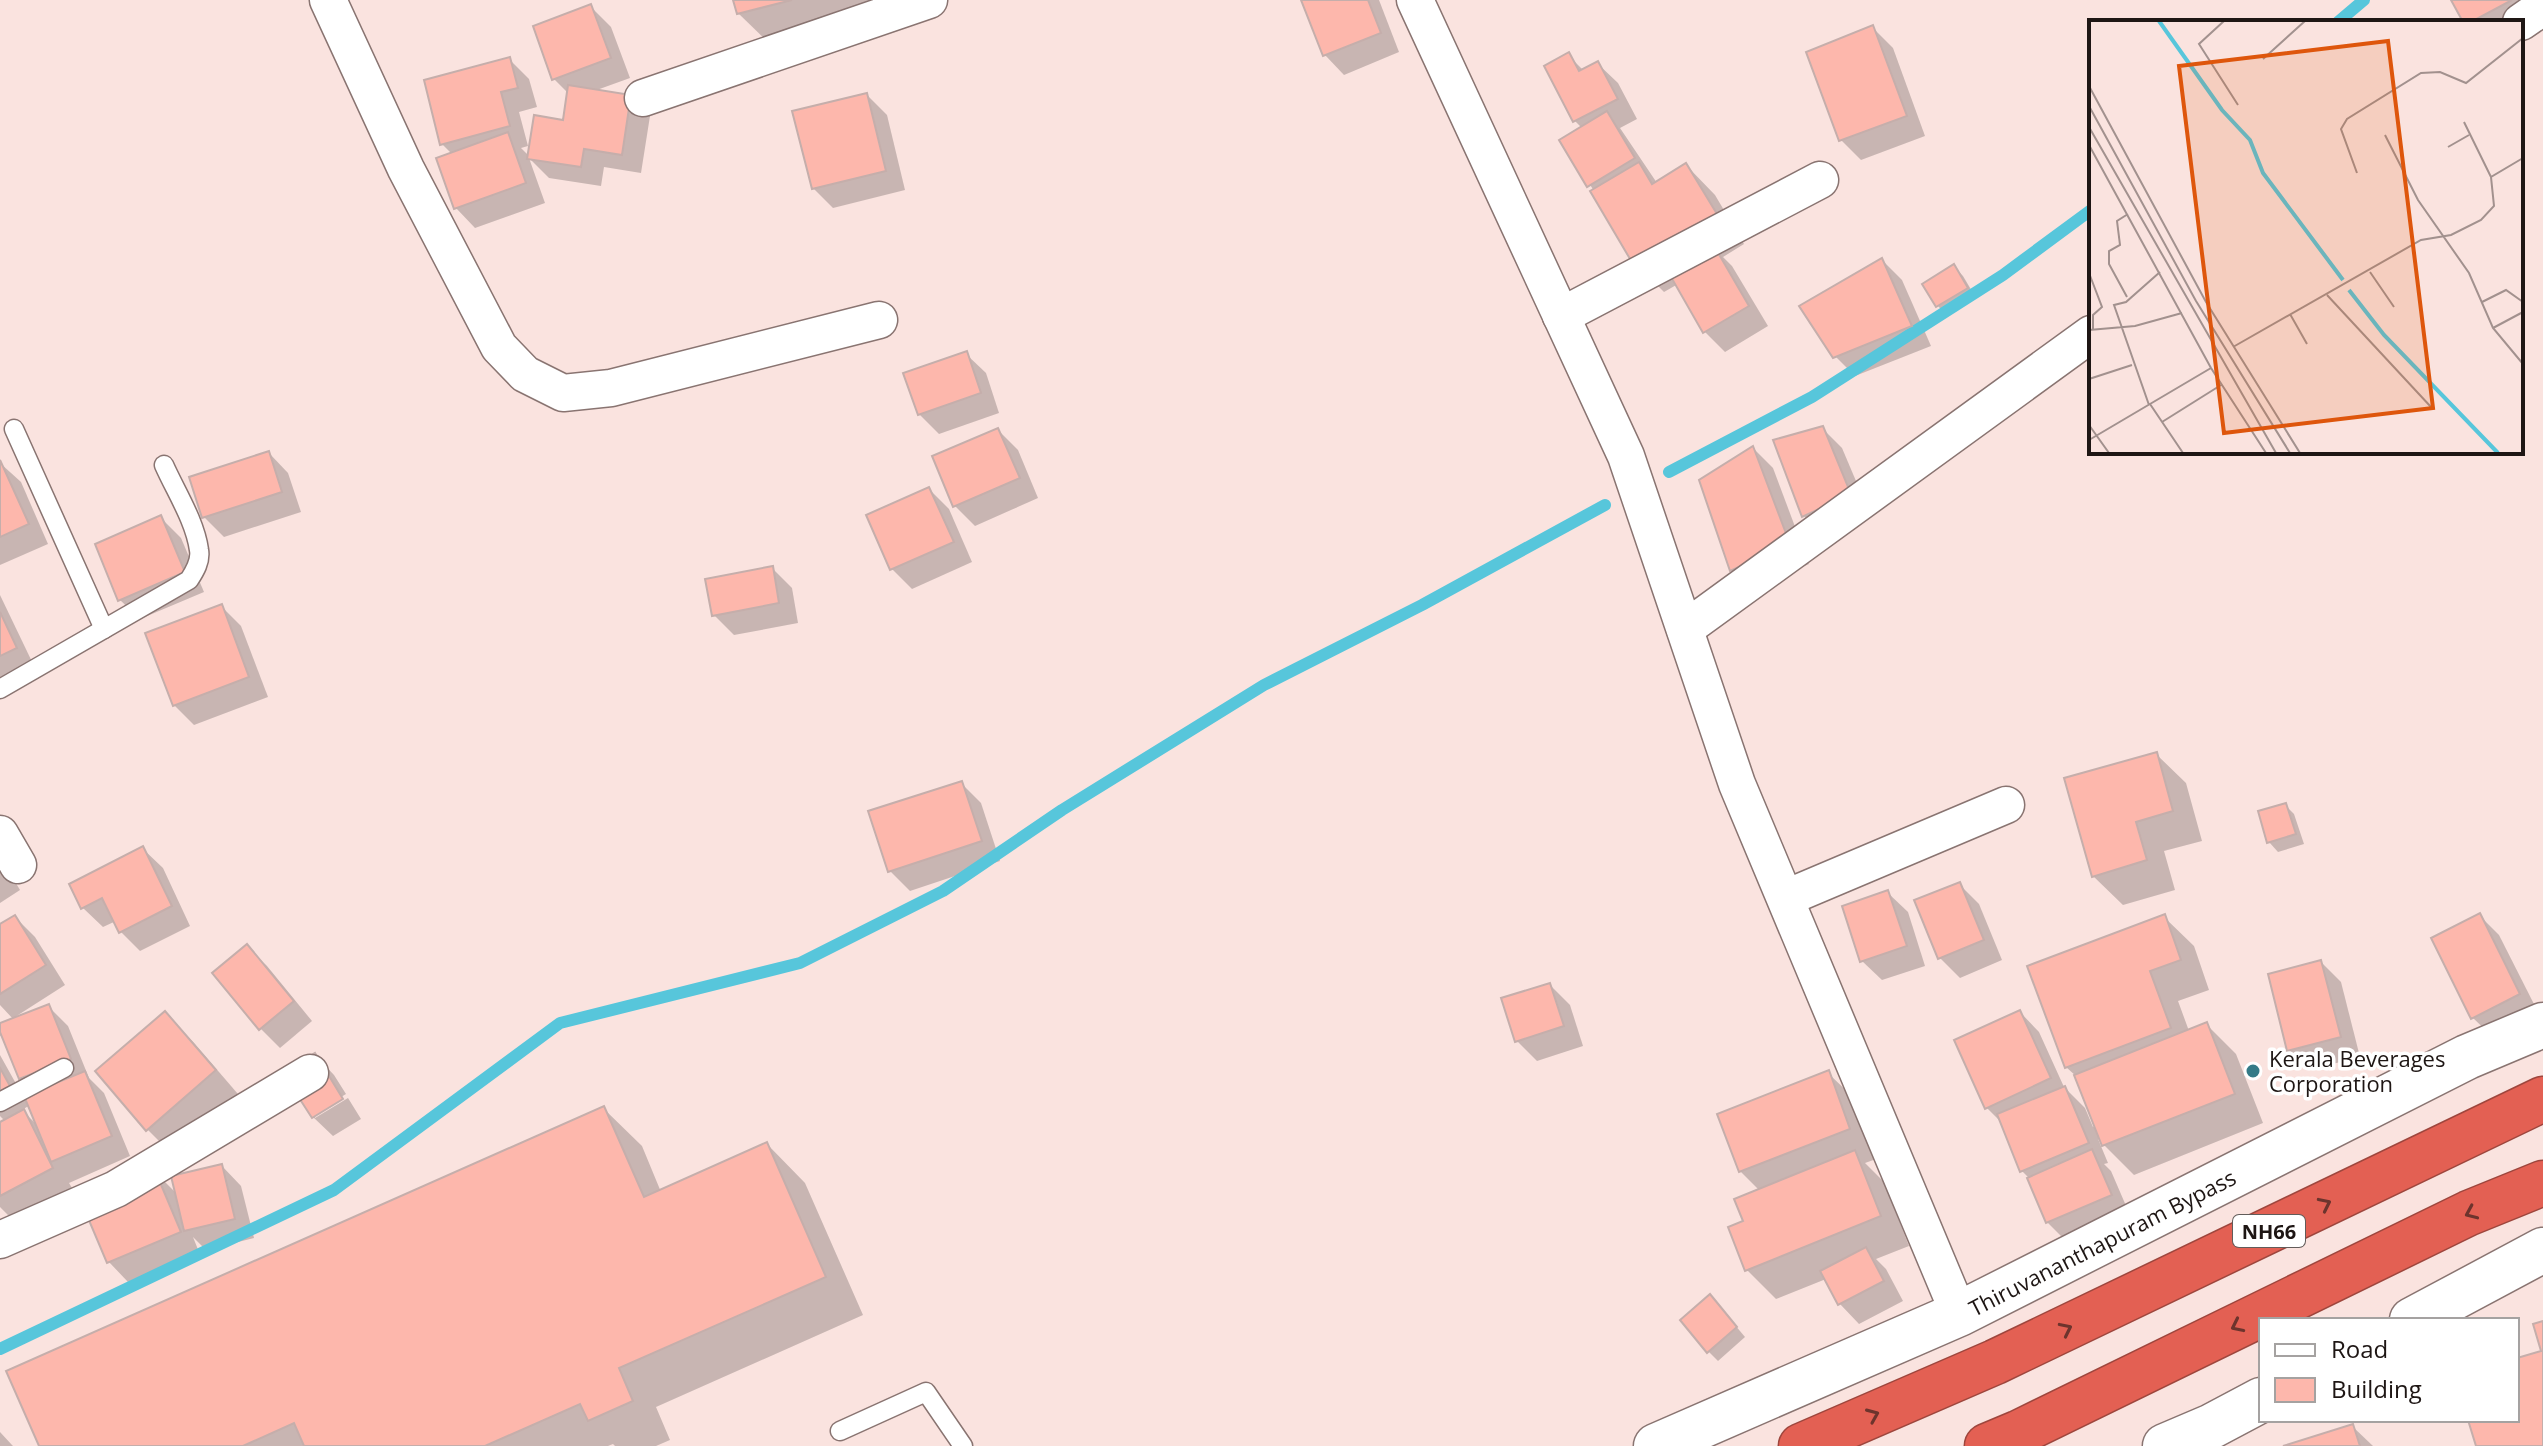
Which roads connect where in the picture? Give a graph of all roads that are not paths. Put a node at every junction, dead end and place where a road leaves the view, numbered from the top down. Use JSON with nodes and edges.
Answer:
{"nodes":[{"id":1,"x":328,"y":0,"type":"edge"},
{"id":2,"x":929,"y":0,"type":"edge"},
{"id":3,"x":1415,"y":0,"type":"edge"},
{"id":4,"x":643,"y":98,"type":"dead end"},
{"id":5,"x":1820,"y":180,"type":"dead end"},
{"id":6,"x":1561,"y":316,"type":"junction"},
{"id":7,"x":879,"y":320,"type":"dead end"},
{"id":8,"x":2089,"y":335,"type":"edge"},
{"id":9,"x":14,"y":429,"type":"dead end"},
{"id":10,"x":164,"y":465,"type":"dead end"},
{"id":11,"x":104,"y":629,"type":"junction"},
{"id":12,"x":1685,"y":629,"type":"junction"},
{"id":13,"x":0,"y":689,"type":"edge"},
{"id":14,"x":2006,"y":805,"type":"dead end"},
{"id":15,"x":0,"y":834,"type":"edge"},
{"id":16,"x":9,"y":871,"type":"edge"},
{"id":17,"x":1786,"y":898,"type":"junction"},
{"id":18,"x":2543,"y":1025,"type":"edge"},
{"id":19,"x":64,"y":1068,"type":"dead end"},
{"id":20,"x":310,"y":1073,"type":"dead end"},
{"id":21,"x":2543,"y":1099,"type":"edge"},
{"id":22,"x":0,"y":1102,"type":"edge"},
{"id":23,"x":2543,"y":1183,"type":"edge"},
{"id":24,"x":0,"y":1240,"type":"edge"},
{"id":25,"x":2543,"y":1250,"type":"edge"},
{"id":26,"x":1959,"y":1314,"type":"junction"},
{"id":27,"x":2416,"y":1318,"type":"edge"},
{"id":28,"x":2259,"y":1402,"type":"edge"},
{"id":29,"x":840,"y":1431,"type":"dead end"},
{"id":30,"x":2216,"y":1436,"type":"edge"},
{"id":31,"x":963,"y":1446,"type":"edge"},
{"id":32,"x":1656,"y":1446,"type":"edge"},
{"id":33,"x":1801,"y":1446,"type":"edge"},
{"id":34,"x":1987,"y":1446,"type":"edge"},
{"id":35,"x":2165,"y":1446,"type":"edge"}],
"edges":[{"from":1,"to":7,"type":"street"},
{"from":2,"to":4,"type":"street"},
{"from":3,"to":6,"type":"street"},
{"from":5,"to":6,"type":"street"},
{"from":6,"to":12,"type":"street"},
{"from":8,"to":12,"type":"street"},
{"from":9,"to":11,"type":"lane"},
{"from":10,"to":11,"type":"lane"},
{"from":11,"to":13,"type":"lane"},
{"from":12,"to":17,"type":"street"},
{"from":14,"to":17,"type":"street"},
{"from":15,"to":16,"type":"street"},
{"from":17,"to":26,"type":"street"},
{"from":18,"to":26,"type":"street","name":"Thiruvananthapuram Bypass"},
{"from":19,"to":22,"type":"lane"},
{"from":20,"to":24,"type":"street"},
{"from":33,"to":21,"type":"highway","number":"NH66","one_way":true},
{"from":23,"to":34,"type":"highway","one_way":true},
{"from":25,"to":27,"type":"street"},
{"from":26,"to":32,"type":"street","name":"Thiruvananthapuram Bypass"},
{"from":28,"to":30,"type":"street"},
{"from":29,"to":31,"type":"lane"},
{"from":30,"to":35,"type":"street"}]}
